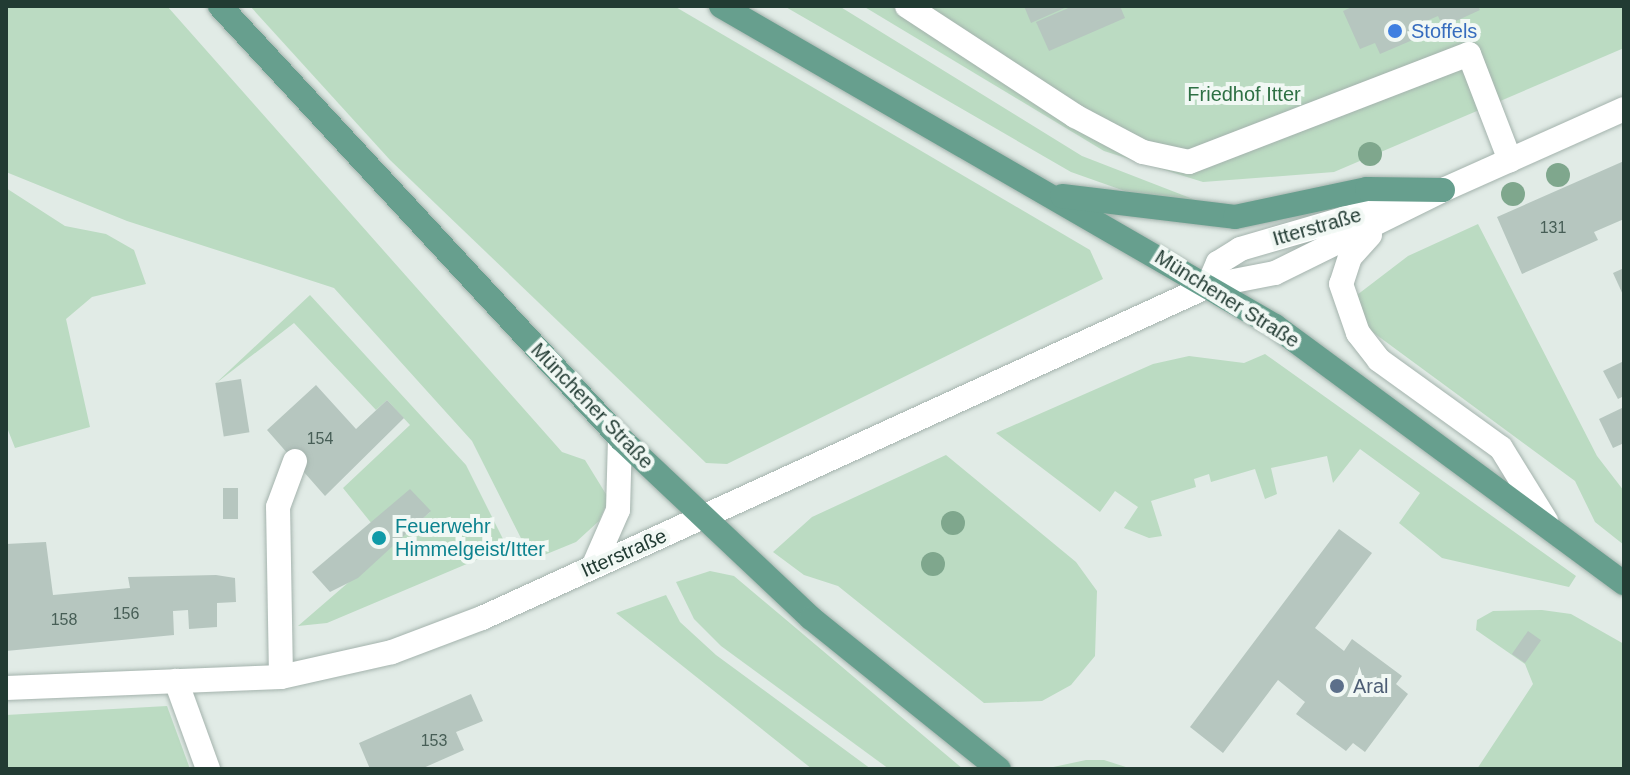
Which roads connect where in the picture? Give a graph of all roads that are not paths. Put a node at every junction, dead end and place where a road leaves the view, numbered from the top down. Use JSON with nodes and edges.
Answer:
{"nodes":[{"id":1,"x":220,"y":6,"type":"edge"},
{"id":2,"x":721,"y":6,"type":"edge"},
{"id":3,"x":907,"y":6,"type":"edge"},
{"id":4,"x":1624,"y":109,"type":"edge"},
{"id":5,"x":1510,"y":160,"type":"junction"},
{"id":6,"x":1443,"y":190,"type":"junction"},
{"id":7,"x":1051,"y":195,"type":"junction"},
{"id":8,"x":1376,"y":228,"type":"junction"},
{"id":9,"x":1208,"y":286,"type":"junction"},
{"id":10,"x":620,"y":438,"type":"junction"},
{"id":11,"x":295,"y":461,"type":"dead end"},
{"id":12,"x":703,"y":516,"type":"junction"},
{"id":13,"x":1546,"y":521,"type":"junction"},
{"id":14,"x":593,"y":567,"type":"junction"},
{"id":15,"x":1624,"y":583,"type":"edge"},
{"id":16,"x":281,"y":677,"type":"junction"},
{"id":17,"x":176,"y":681,"type":"junction"},
{"id":18,"x":6,"y":688,"type":"edge"},
{"id":19,"x":208,"y":769,"type":"edge"},
{"id":20,"x":999,"y":769,"type":"edge"}],
"edges":[{"from":1,"to":10,"type":"main road","name":"Münchener Straße"},
{"from":2,"to":7,"type":"main road","name":"Münchener Straße"},
{"from":3,"to":5,"type":"street"},
{"from":4,"to":5,"type":"street","name":"Itterstraße"},
{"from":5,"to":6,"type":"street","name":"Itterstraße"},
{"from":6,"to":7,"type":"main road"},
{"from":6,"to":8,"type":"street","name":"Itterstraße"},
{"from":6,"to":9,"type":"street","name":"Itterstraße"},
{"from":7,"to":9,"type":"main road","name":"Münchener Straße"},
{"from":8,"to":9,"type":"street","name":"Itterstraße"},
{"from":8,"to":13,"type":"street"},
{"from":9,"to":12,"type":"street","name":"Itterstraße"},
{"from":9,"to":13,"type":"main road","name":"Münchener Straße"},
{"from":10,"to":12,"type":"main road","name":"Münchener Straße"},
{"from":10,"to":14,"type":"street"},
{"from":11,"to":16,"type":"street"},
{"from":12,"to":14,"type":"street","name":"Itterstraße"},
{"from":12,"to":20,"type":"main road","name":"Münchener Straße"},
{"from":13,"to":15,"type":"main road","name":"Münchener Straße"},
{"from":14,"to":16,"type":"street","name":"Itterstraße"},
{"from":16,"to":17,"type":"street","name":"Itterstraße"},
{"from":17,"to":18,"type":"street","name":"Itterstraße"},
{"from":17,"to":19,"type":"street"}]}
